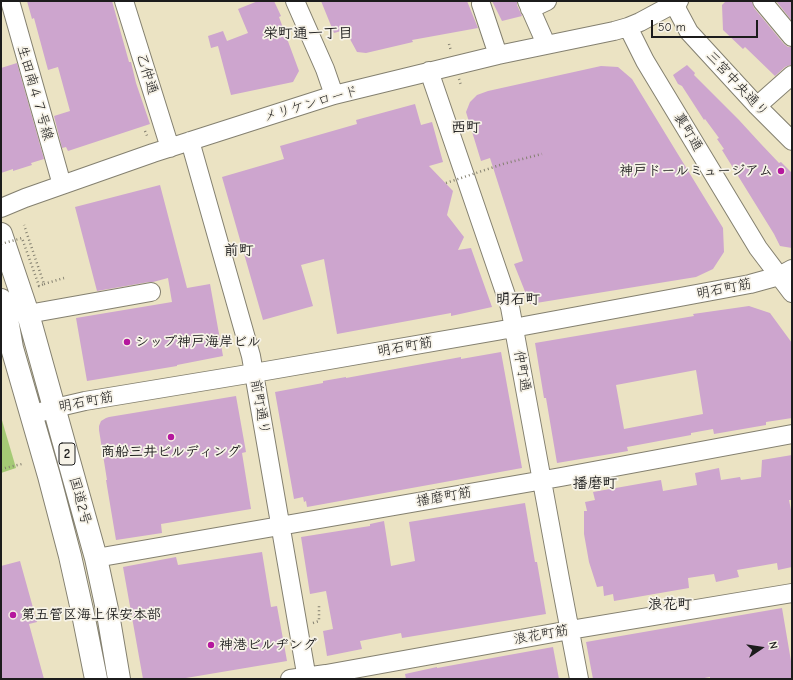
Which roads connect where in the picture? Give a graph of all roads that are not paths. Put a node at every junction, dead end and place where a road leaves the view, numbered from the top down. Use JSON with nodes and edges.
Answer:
{"nodes":[{"id":1,"x":10,"y":1,"type":"edge"},
{"id":2,"x":124,"y":1,"type":"edge"},
{"id":3,"x":295,"y":1,"type":"edge"},
{"id":4,"x":547,"y":1,"type":"edge"},
{"id":5,"x":762,"y":1,"type":"edge"},
{"id":6,"x":677,"y":2,"type":"edge"},
{"id":7,"x":481,"y":4,"type":"dead end"},
{"id":8,"x":528,"y":5,"type":"edge"},
{"id":9,"x":628,"y":27,"type":"junction"},
{"id":10,"x":792,"y":37,"type":"edge"},
{"id":11,"x":546,"y":44,"type":"junction"},
{"id":12,"x":498,"y":55,"type":"junction"},
{"id":13,"x":429,"y":72,"type":"junction"},
{"id":14,"x":792,"y":75,"type":"edge"},
{"id":15,"x":334,"y":96,"type":"junction"},
{"id":16,"x":757,"y":106,"type":"junction"},
{"id":17,"x":190,"y":141,"type":"junction"},
{"id":18,"x":792,"y":141,"type":"edge"},
{"id":19,"x":170,"y":148,"type":"junction"},
{"id":20,"x":62,"y":185,"type":"junction"},
{"id":21,"x":1,"y":208,"type":"edge"},
{"id":22,"x":1,"y":234,"type":"edge"},
{"id":23,"x":785,"y":273,"type":"edge"},
{"id":24,"x":151,"y":292,"type":"dead end"},
{"id":25,"x":792,"y":293,"type":"edge"},
{"id":26,"x":1,"y":300,"type":"edge"},
{"id":27,"x":28,"y":314,"type":"junction"},
{"id":28,"x":514,"y":327,"type":"junction"},
{"id":29,"x":254,"y":373,"type":"junction"},
{"id":30,"x":55,"y":408,"type":"junction"},
{"id":31,"x":31,"y":415,"type":"junction"},
{"id":32,"x":792,"y":434,"type":"edge"},
{"id":33,"x":542,"y":480,"type":"junction"},
{"id":34,"x":280,"y":526,"type":"junction"},
{"id":35,"x":96,"y":558,"type":"junction"},
{"id":36,"x":792,"y":593,"type":"edge"},
{"id":37,"x":570,"y":630,"type":"junction"},
{"id":38,"x":301,"y":678,"type":"edge"},
{"id":39,"x":96,"y":679,"type":"edge"},
{"id":40,"x":119,"y":679,"type":"edge"},
{"id":41,"x":579,"y":679,"type":"edge"}],
"edges":[{"from":1,"to":20,"type":"street","name":"生田南４７号線"},
{"from":2,"to":19,"type":"street","name":"乙仲通"},
{"from":3,"to":15,"type":"street"},
{"from":4,"to":8,"type":"street"},
{"from":5,"to":10,"type":"street"},
{"from":6,"to":9,"type":"street","name":"メリケンロード"},
{"from":6,"to":16,"type":"street","name":"三宮中央通り"},
{"from":7,"to":12,"type":"street"},
{"from":8,"to":11,"type":"street"},
{"from":9,"to":11,"type":"street","name":"メリケンロード"},
{"from":9,"to":23,"type":"street","name":"裏町通"},
{"from":11,"to":12,"type":"street","name":"メリケンロード"},
{"from":12,"to":13,"type":"street","name":"メリケンロード"},
{"from":13,"to":15,"type":"street","name":"メリケンロード"},
{"from":13,"to":28,"type":"street","name":"仲町通"},
{"from":14,"to":16,"type":"street"},
{"from":15,"to":17,"type":"street","name":"メリケンロード"},
{"from":16,"to":18,"type":"street","name":"三宮中央通り"},
{"from":17,"to":19,"type":"street","name":"メリケンロード"},
{"from":17,"to":29,"type":"street","name":"前町通り"},
{"from":19,"to":20,"type":"street","name":"メリケンロード"},
{"from":20,"to":21,"type":"street","name":"メリケンロード"},
{"from":22,"to":27,"type":"highway","name":"国道2号","number":"2"},
{"from":23,"to":25,"type":"street","name":"裏町通"},
{"from":23,"to":28,"type":"street","name":"明石町筋"},
{"from":24,"to":27,"type":"street"},
{"from":26,"to":31,"type":"highway","name":"国道2号","number":"2"},
{"from":27,"to":30,"type":"highway","name":"国道2号","number":"2"},
{"from":28,"to":29,"type":"street","name":"明石町筋"},
{"from":28,"to":33,"type":"street","name":"仲町通"},
{"from":29,"to":30,"type":"street","name":"明石町筋"},
{"from":29,"to":34,"type":"street","name":"前町通り"},
{"from":30,"to":31,"type":"street","name":"明石町筋"},
{"from":30,"to":35,"type":"highway","name":"国道2号","number":"2"},
{"from":31,"to":39,"type":"highway","name":"国道2号","number":"2"},
{"from":32,"to":33,"type":"street","name":"播磨町筋"},
{"from":33,"to":34,"type":"street","name":"播磨町筋"},
{"from":33,"to":37,"type":"street","name":"仲町通"},
{"from":34,"to":35,"type":"street","name":"播磨町筋"},
{"from":34,"to":38,"type":"street","name":"前町通り"},
{"from":35,"to":40,"type":"highway","name":"国道2号","number":"2"},
{"from":36,"to":37,"type":"street","name":"浪花町筋"},
{"from":37,"to":38,"type":"street","name":"浪花町筋"},
{"from":37,"to":41,"type":"street","name":"仲町通"}]}
